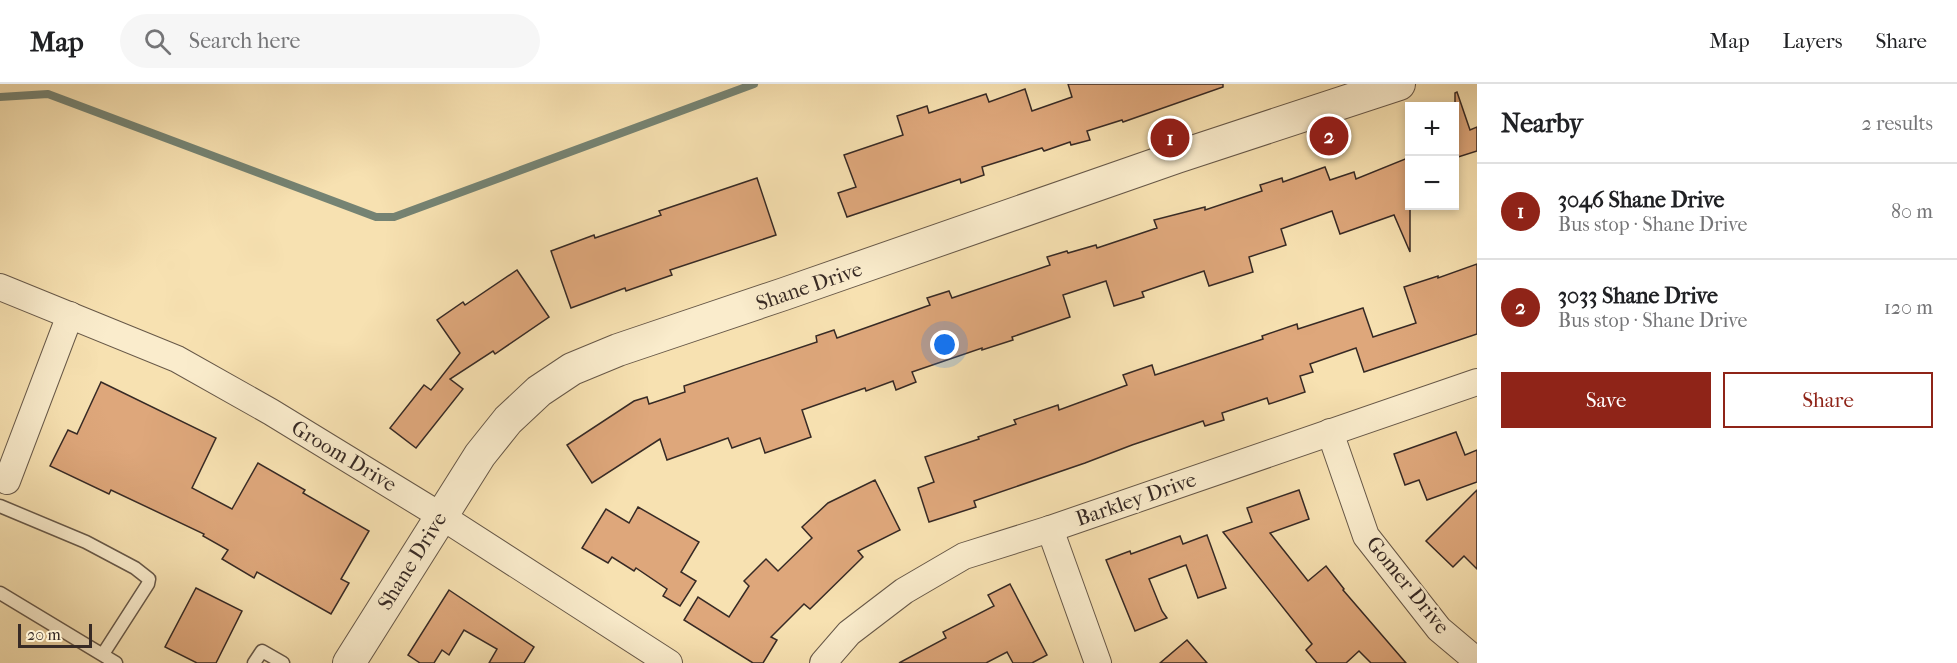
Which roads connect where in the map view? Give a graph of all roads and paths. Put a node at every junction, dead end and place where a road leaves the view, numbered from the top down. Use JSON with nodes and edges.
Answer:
{"nodes":[{"id":1,"x":1399,"y":84,"type":"edge"},
{"id":2,"x":0,"y":287,"type":"edge"},
{"id":3,"x":70,"y":315,"type":"junction"},
{"id":4,"x":1477,"y":382,"type":"edge"},
{"id":5,"x":1330,"y":432,"type":"junction"},
{"id":6,"x":4,"y":477,"type":"edge"},
{"id":7,"x":0,"y":506,"type":"edge"},
{"id":8,"x":441,"y":516,"type":"junction"},
{"id":9,"x":1050,"y":529,"type":"junction"},
{"id":10,"x":0,"y":593,"type":"edge"},
{"id":11,"x":103,"y":654,"type":"junction"},
{"id":12,"x":1477,"y":661,"type":"edge"},
{"id":13,"x":116,"y":663,"type":"edge"},
{"id":14,"x":254,"y":663,"type":"edge"},
{"id":15,"x":283,"y":663,"type":"edge"},
{"id":16,"x":349,"y":663,"type":"edge"},
{"id":17,"x":669,"y":663,"type":"edge"},
{"id":18,"x":823,"y":663,"type":"edge"},
{"id":19,"x":1098,"y":663,"type":"edge"}],
"edges":[{"from":1,"to":8,"type":"street","name":"Shane Drive"},
{"from":2,"to":3,"type":"street","name":"Groom Drive"},
{"from":3,"to":6,"type":"street"},
{"from":3,"to":8,"type":"street","name":"Groom Drive"},
{"from":4,"to":5,"type":"street","name":"Barkley Drive"},
{"from":5,"to":9,"type":"street","name":"Barkley Drive"},
{"from":5,"to":12,"type":"street","name":"Gomer Drive"},
{"from":7,"to":11,"type":"lane"},
{"from":8,"to":16,"type":"street","name":"Shane Drive"},
{"from":8,"to":17,"type":"street","name":"Groom Drive"},
{"from":9,"to":18,"type":"street","name":"Barkley Drive"},
{"from":9,"to":19,"type":"street"},
{"from":10,"to":11,"type":"lane"},
{"from":11,"to":13,"type":"lane"},
{"from":14,"to":15,"type":"lane"}]}
